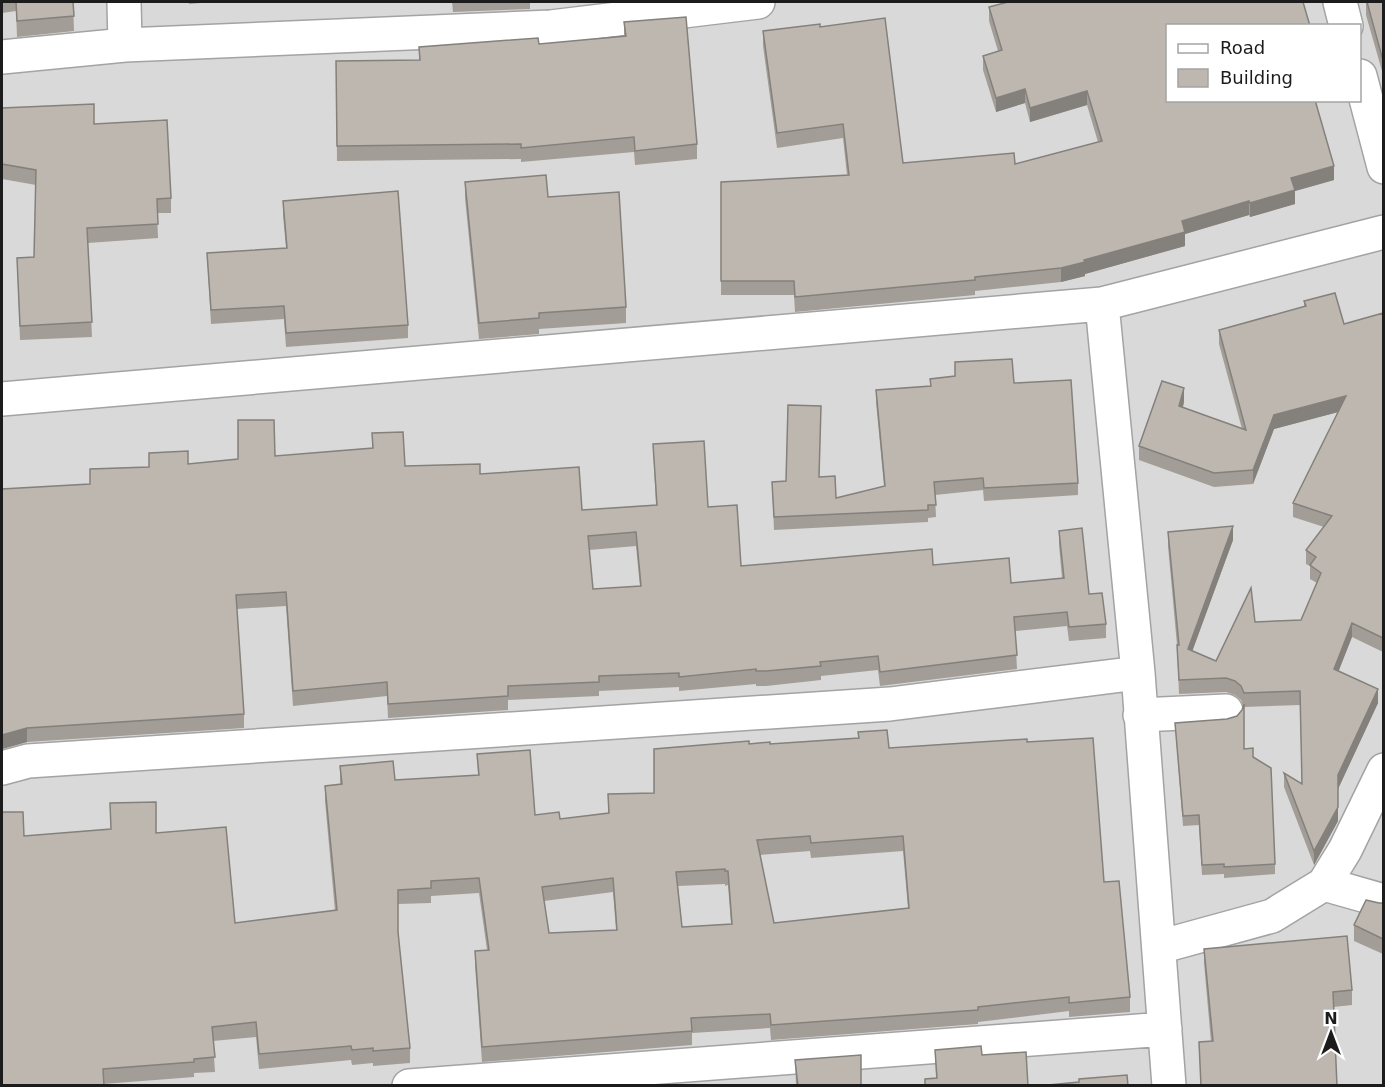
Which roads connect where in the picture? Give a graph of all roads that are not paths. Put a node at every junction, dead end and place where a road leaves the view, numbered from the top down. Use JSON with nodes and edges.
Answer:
{"nodes":[{"id":1,"x":124,"y":2,"type":"edge"},
{"id":2,"x":758,"y":2,"type":"edge"},
{"id":3,"x":1340,"y":2,"type":"edge"},
{"id":4,"x":1346,"y":24,"type":"edge"},
{"id":5,"x":125,"y":45,"type":"junction"},
{"id":6,"x":2,"y":57,"type":"edge"},
{"id":7,"x":1361,"y":84,"type":"edge"},
{"id":8,"x":1383,"y":167,"type":"edge"},
{"id":9,"x":1383,"y":232,"type":"edge"},
{"id":10,"x":1102,"y":304,"type":"junction"},
{"id":11,"x":2,"y":399,"type":"edge"},
{"id":12,"x":1138,"y":673,"type":"junction"},
{"id":13,"x":1227,"y":711,"type":"dead end"},
{"id":14,"x":1140,"y":715,"type":"junction"},
{"id":15,"x":2,"y":768,"type":"edge"},
{"id":16,"x":1383,"y":770,"type":"edge"},
{"id":17,"x":1324,"y":884,"type":"junction"},
{"id":18,"x":1383,"y":901,"type":"edge"},
{"id":19,"x":1159,"y":947,"type":"junction"},
{"id":20,"x":1165,"y":1029,"type":"junction"},
{"id":21,"x":407,"y":1085,"type":"edge"},
{"id":22,"x":1169,"y":1086,"type":"edge"}],
"edges":[{"from":1,"to":5,"type":"street"},
{"from":2,"to":5,"type":"street"},
{"from":3,"to":4,"type":"street"},
{"from":5,"to":6,"type":"street"},
{"from":7,"to":8,"type":"street"},
{"from":9,"to":10,"type":"street"},
{"from":10,"to":11,"type":"street"},
{"from":10,"to":12,"type":"street"},
{"from":12,"to":14,"type":"street"},
{"from":12,"to":15,"type":"street"},
{"from":13,"to":14,"type":"street"},
{"from":14,"to":19,"type":"street"},
{"from":16,"to":17,"type":"street"},
{"from":17,"to":18,"type":"street"},
{"from":17,"to":19,"type":"street"},
{"from":19,"to":20,"type":"street"},
{"from":20,"to":21,"type":"street"},
{"from":20,"to":22,"type":"street"}]}
